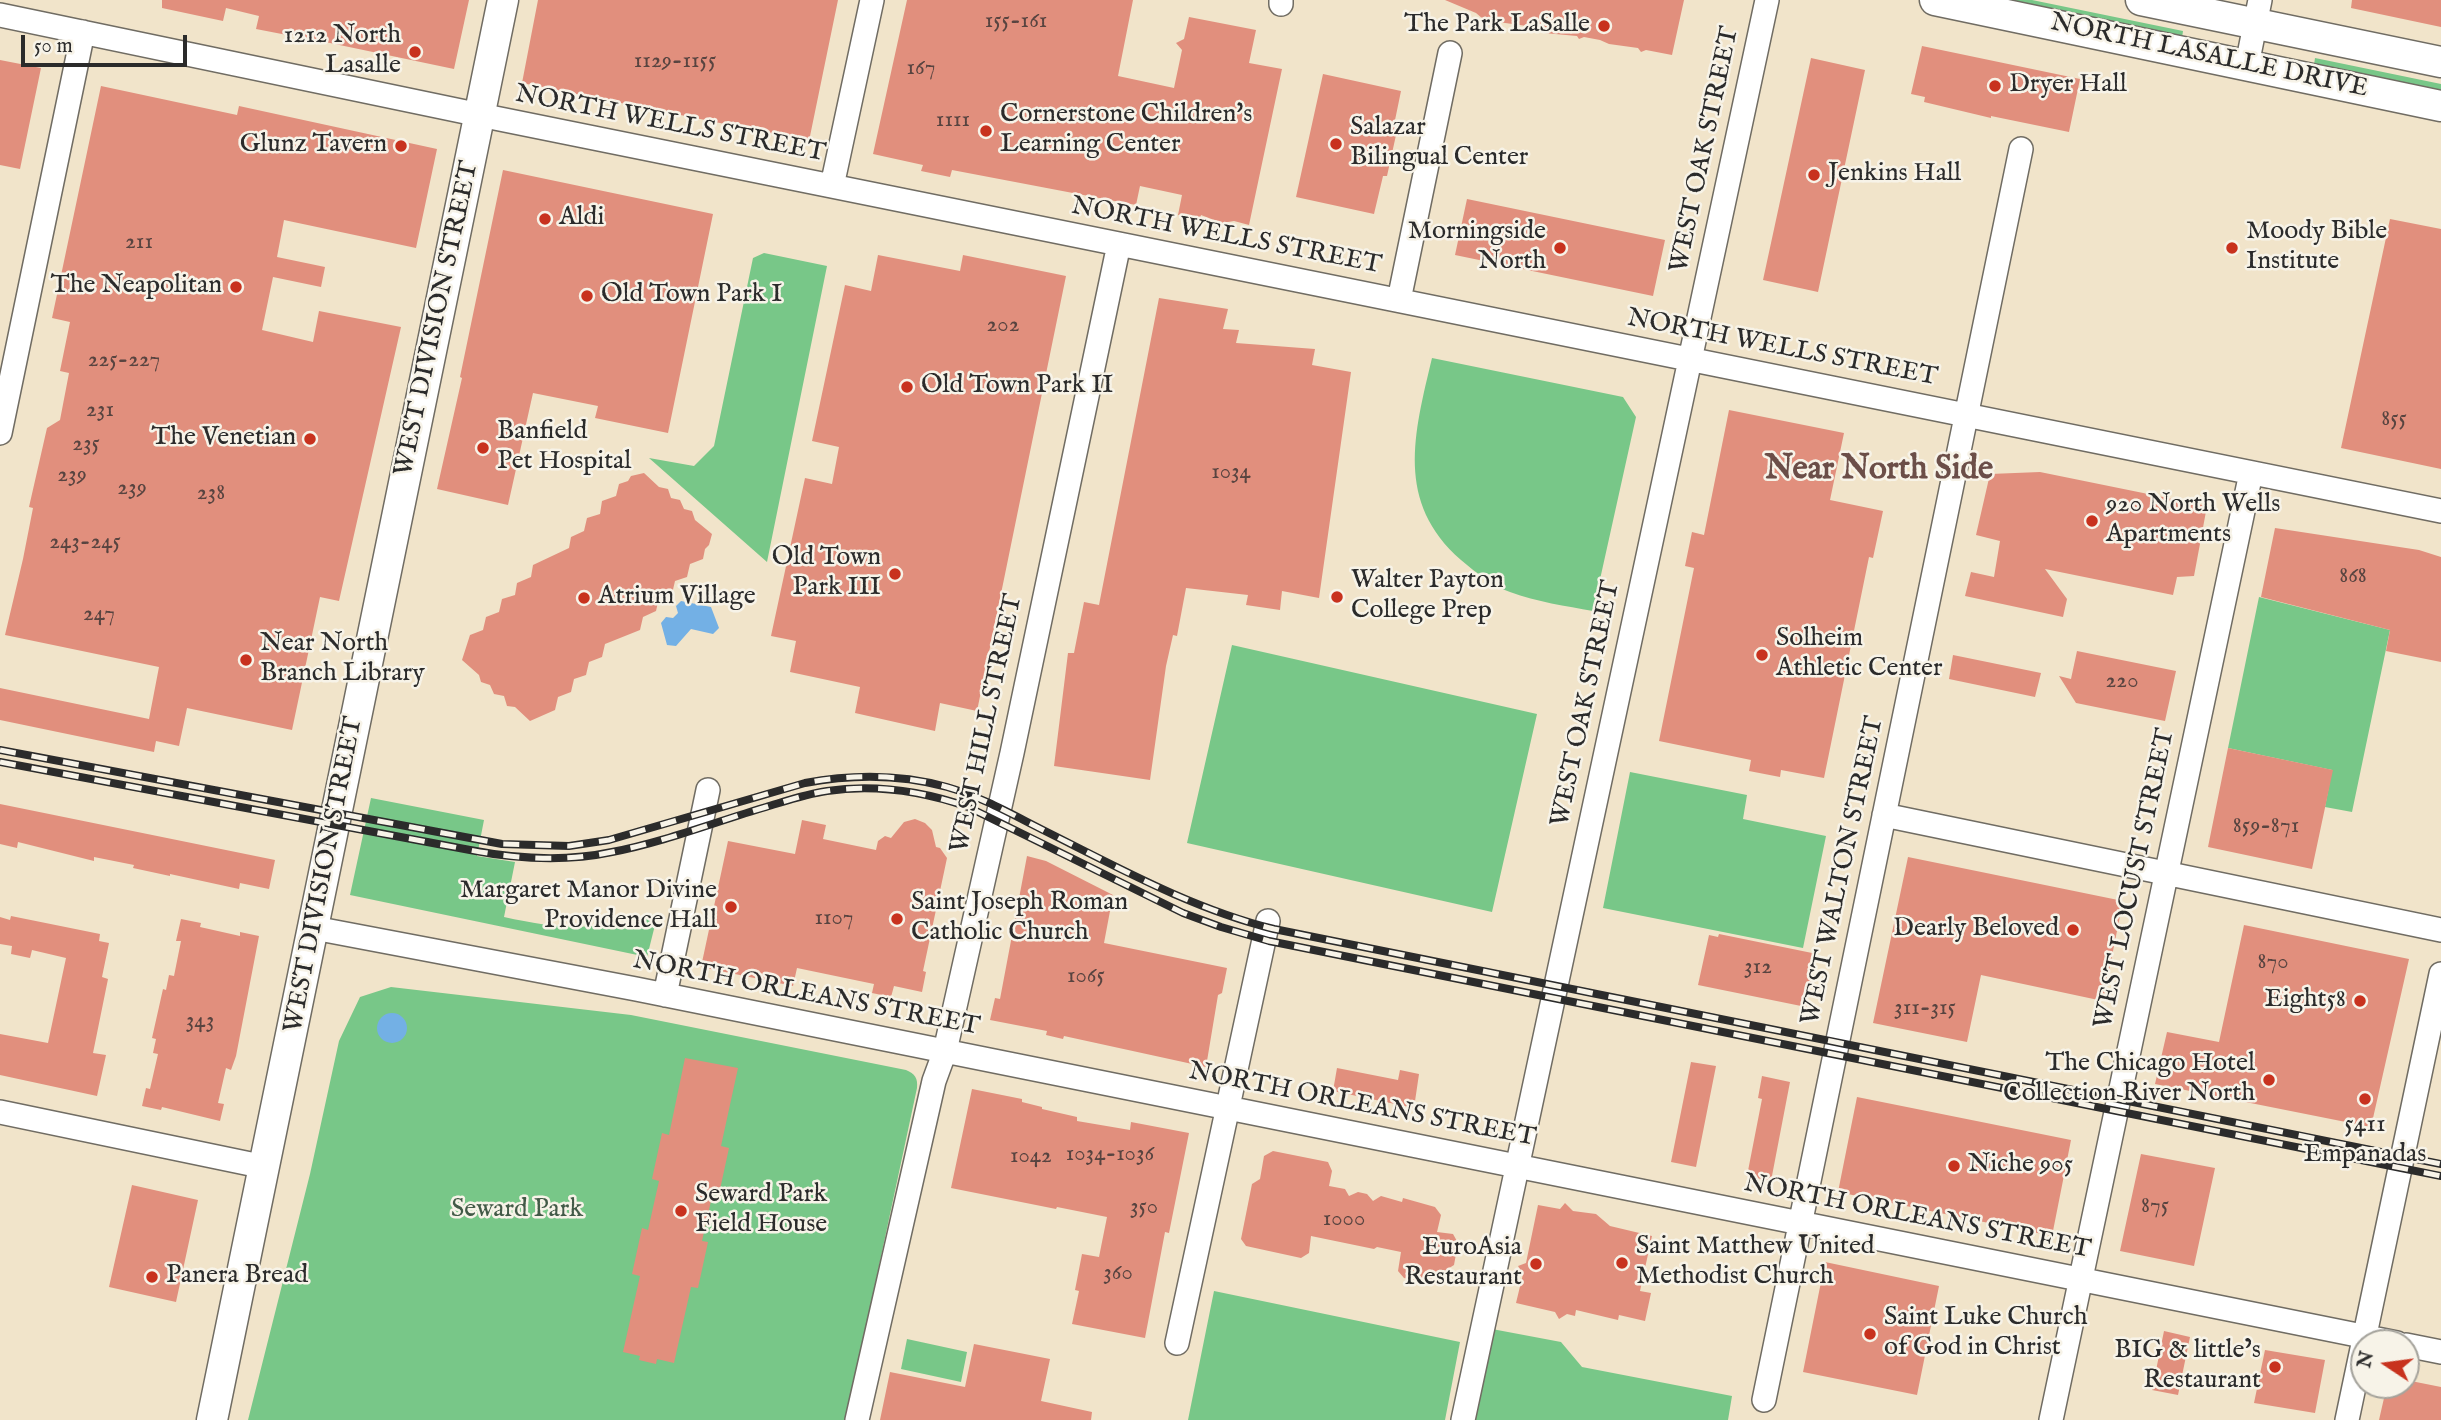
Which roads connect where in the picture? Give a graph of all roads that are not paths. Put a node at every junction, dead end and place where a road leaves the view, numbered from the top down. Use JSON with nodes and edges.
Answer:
{"nodes":[{"id":1,"x":503,"y":0,"type":"edge"},
{"id":2,"x":872,"y":0,"type":"edge"},
{"id":3,"x":1767,"y":0,"type":"edge"},
{"id":4,"x":1935,"y":0,"type":"edge"},
{"id":5,"x":2141,"y":0,"type":"edge"},
{"id":6,"x":2258,"y":12,"type":"edge"},
{"id":7,"x":0,"y":15,"type":"edge"},
{"id":8,"x":83,"y":32,"type":"junction"},
{"id":9,"x":1450,"y":53,"type":"dead end"},
{"id":10,"x":2441,"y":62,"type":"edge"},
{"id":11,"x":2247,"y":65,"type":"junction"},
{"id":12,"x":2441,"y":106,"type":"edge"},
{"id":13,"x":480,"y":115,"type":"junction"},
{"id":14,"x":2021,"y":149,"type":"dead end"},
{"id":15,"x":832,"y":186,"type":"junction"},
{"id":16,"x":1119,"y":244,"type":"junction"},
{"id":17,"x":1399,"y":300,"type":"junction"},
{"id":18,"x":1690,"y":359,"type":"junction"},
{"id":19,"x":1966,"y":415,"type":"junction"},
{"id":20,"x":0,"y":433,"type":"edge"},
{"id":21,"x":2251,"y":473,"type":"junction"},
{"id":22,"x":2441,"y":511,"type":"edge"},
{"id":23,"x":708,"y":790,"type":"dead end"},
{"id":24,"x":1884,"y":815,"type":"junction"},
{"id":25,"x":2166,"y":874,"type":"junction"},
{"id":26,"x":1268,"y":921,"type":"dead end"},
{"id":27,"x":314,"y":928,"type":"junction"},
{"id":28,"x":2441,"y":930,"type":"edge"},
{"id":29,"x":2441,"y":974,"type":"edge"},
{"id":30,"x":665,"y":995,"type":"junction"},
{"id":31,"x":945,"y":1051,"type":"junction"},
{"id":32,"x":1228,"y":1108,"type":"junction"},
{"id":33,"x":0,"y":1112,"type":"edge"},
{"id":34,"x":1516,"y":1166,"type":"junction"},
{"id":35,"x":265,"y":1167,"type":"junction"},
{"id":36,"x":1800,"y":1223,"type":"junction"},
{"id":37,"x":2081,"y":1279,"type":"junction"},
{"id":38,"x":2365,"y":1329,"type":"edge"},
{"id":39,"x":2350,"y":1333,"type":"edge"},
{"id":40,"x":1177,"y":1343,"type":"dead end"},
{"id":41,"x":2420,"y":1348,"type":"edge"},
{"id":42,"x":2441,"y":1352,"type":"edge"},
{"id":43,"x":1764,"y":1399,"type":"dead end"},
{"id":44,"x":2351,"y":1399,"type":"edge"},
{"id":45,"x":212,"y":1420,"type":"edge"},
{"id":46,"x":857,"y":1420,"type":"edge"},
{"id":47,"x":1463,"y":1420,"type":"edge"},
{"id":48,"x":2051,"y":1420,"type":"edge"},
{"id":49,"x":2347,"y":1420,"type":"edge"}],
"edges":[{"from":1,"to":13,"type":"main road","name":"WEST DIVISION STREET"},
{"from":2,"to":15,"type":"street"},
{"from":3,"to":18,"type":"street","name":"WEST OAK STREET"},
{"from":4,"to":11,"type":"main road","name":"NORTH LASALLE DRIVE"},
{"from":5,"to":6,"type":"main road","name":"NORTH LASALLE DRIVE"},
{"from":6,"to":10,"type":"main road","name":"NORTH LASALLE DRIVE"},
{"from":6,"to":11,"type":"street"},
{"from":7,"to":8,"type":"street","name":"NORTH WELLS STREET"},
{"from":8,"to":13,"type":"street","name":"NORTH WELLS STREET"},
{"from":8,"to":20,"type":"street"},
{"from":9,"to":17,"type":"street"},
{"from":11,"to":12,"type":"main road","name":"NORTH LASALLE DRIVE"},
{"from":13,"to":15,"type":"street","name":"NORTH WELLS STREET"},
{"from":13,"to":27,"type":"main road","name":"WEST DIVISION STREET"},
{"from":14,"to":19,"type":"street","name":"WEST WALTON STREET"},
{"from":15,"to":16,"type":"street","name":"NORTH WELLS STREET"},
{"from":16,"to":17,"type":"street","name":"NORTH WELLS STREET"},
{"from":16,"to":31,"type":"street","name":"WEST HILL STREET"},
{"from":17,"to":18,"type":"street","name":"NORTH WELLS STREET"},
{"from":18,"to":19,"type":"street","name":"NORTH WELLS STREET"},
{"from":18,"to":34,"type":"street","name":"WEST OAK STREET"},
{"from":19,"to":21,"type":"street","name":"NORTH WELLS STREET"},
{"from":19,"to":24,"type":"street","name":"WEST WALTON STREET"},
{"from":21,"to":22,"type":"street","name":"NORTH WELLS STREET"},
{"from":21,"to":25,"type":"street","name":"WEST LOCUST STREET"},
{"from":23,"to":30,"type":"street"},
{"from":24,"to":25,"type":"street"},
{"from":24,"to":36,"type":"street","name":"WEST WALTON STREET"},
{"from":25,"to":28,"type":"street"},
{"from":25,"to":37,"type":"street","name":"WEST LOCUST STREET"},
{"from":26,"to":32,"type":"street"},
{"from":27,"to":30,"type":"street","name":"NORTH ORLEANS STREET"},
{"from":27,"to":35,"type":"main road","name":"WEST DIVISION STREET"},
{"from":29,"to":38,"type":"street"},
{"from":30,"to":31,"type":"street","name":"NORTH ORLEANS STREET"},
{"from":31,"to":32,"type":"street","name":"NORTH ORLEANS STREET"},
{"from":31,"to":46,"type":"street","name":"WEST HILL STREET"},
{"from":32,"to":34,"type":"street","name":"NORTH ORLEANS STREET"},
{"from":32,"to":40,"type":"street"},
{"from":33,"to":35,"type":"street"},
{"from":34,"to":36,"type":"street","name":"NORTH ORLEANS STREET"},
{"from":34,"to":47,"type":"street","name":"WEST OAK STREET"},
{"from":35,"to":45,"type":"main road","name":"WEST DIVISION STREET"},
{"from":36,"to":37,"type":"street","name":"NORTH ORLEANS STREET"},
{"from":36,"to":43,"type":"street","name":"WEST WALTON STREET"},
{"from":37,"to":39,"type":"street","name":"NORTH ORLEANS STREET"},
{"from":37,"to":48,"type":"street","name":"WEST LOCUST STREET"},
{"from":41,"to":42,"type":"street"},
{"from":44,"to":49,"type":"street"}]}
